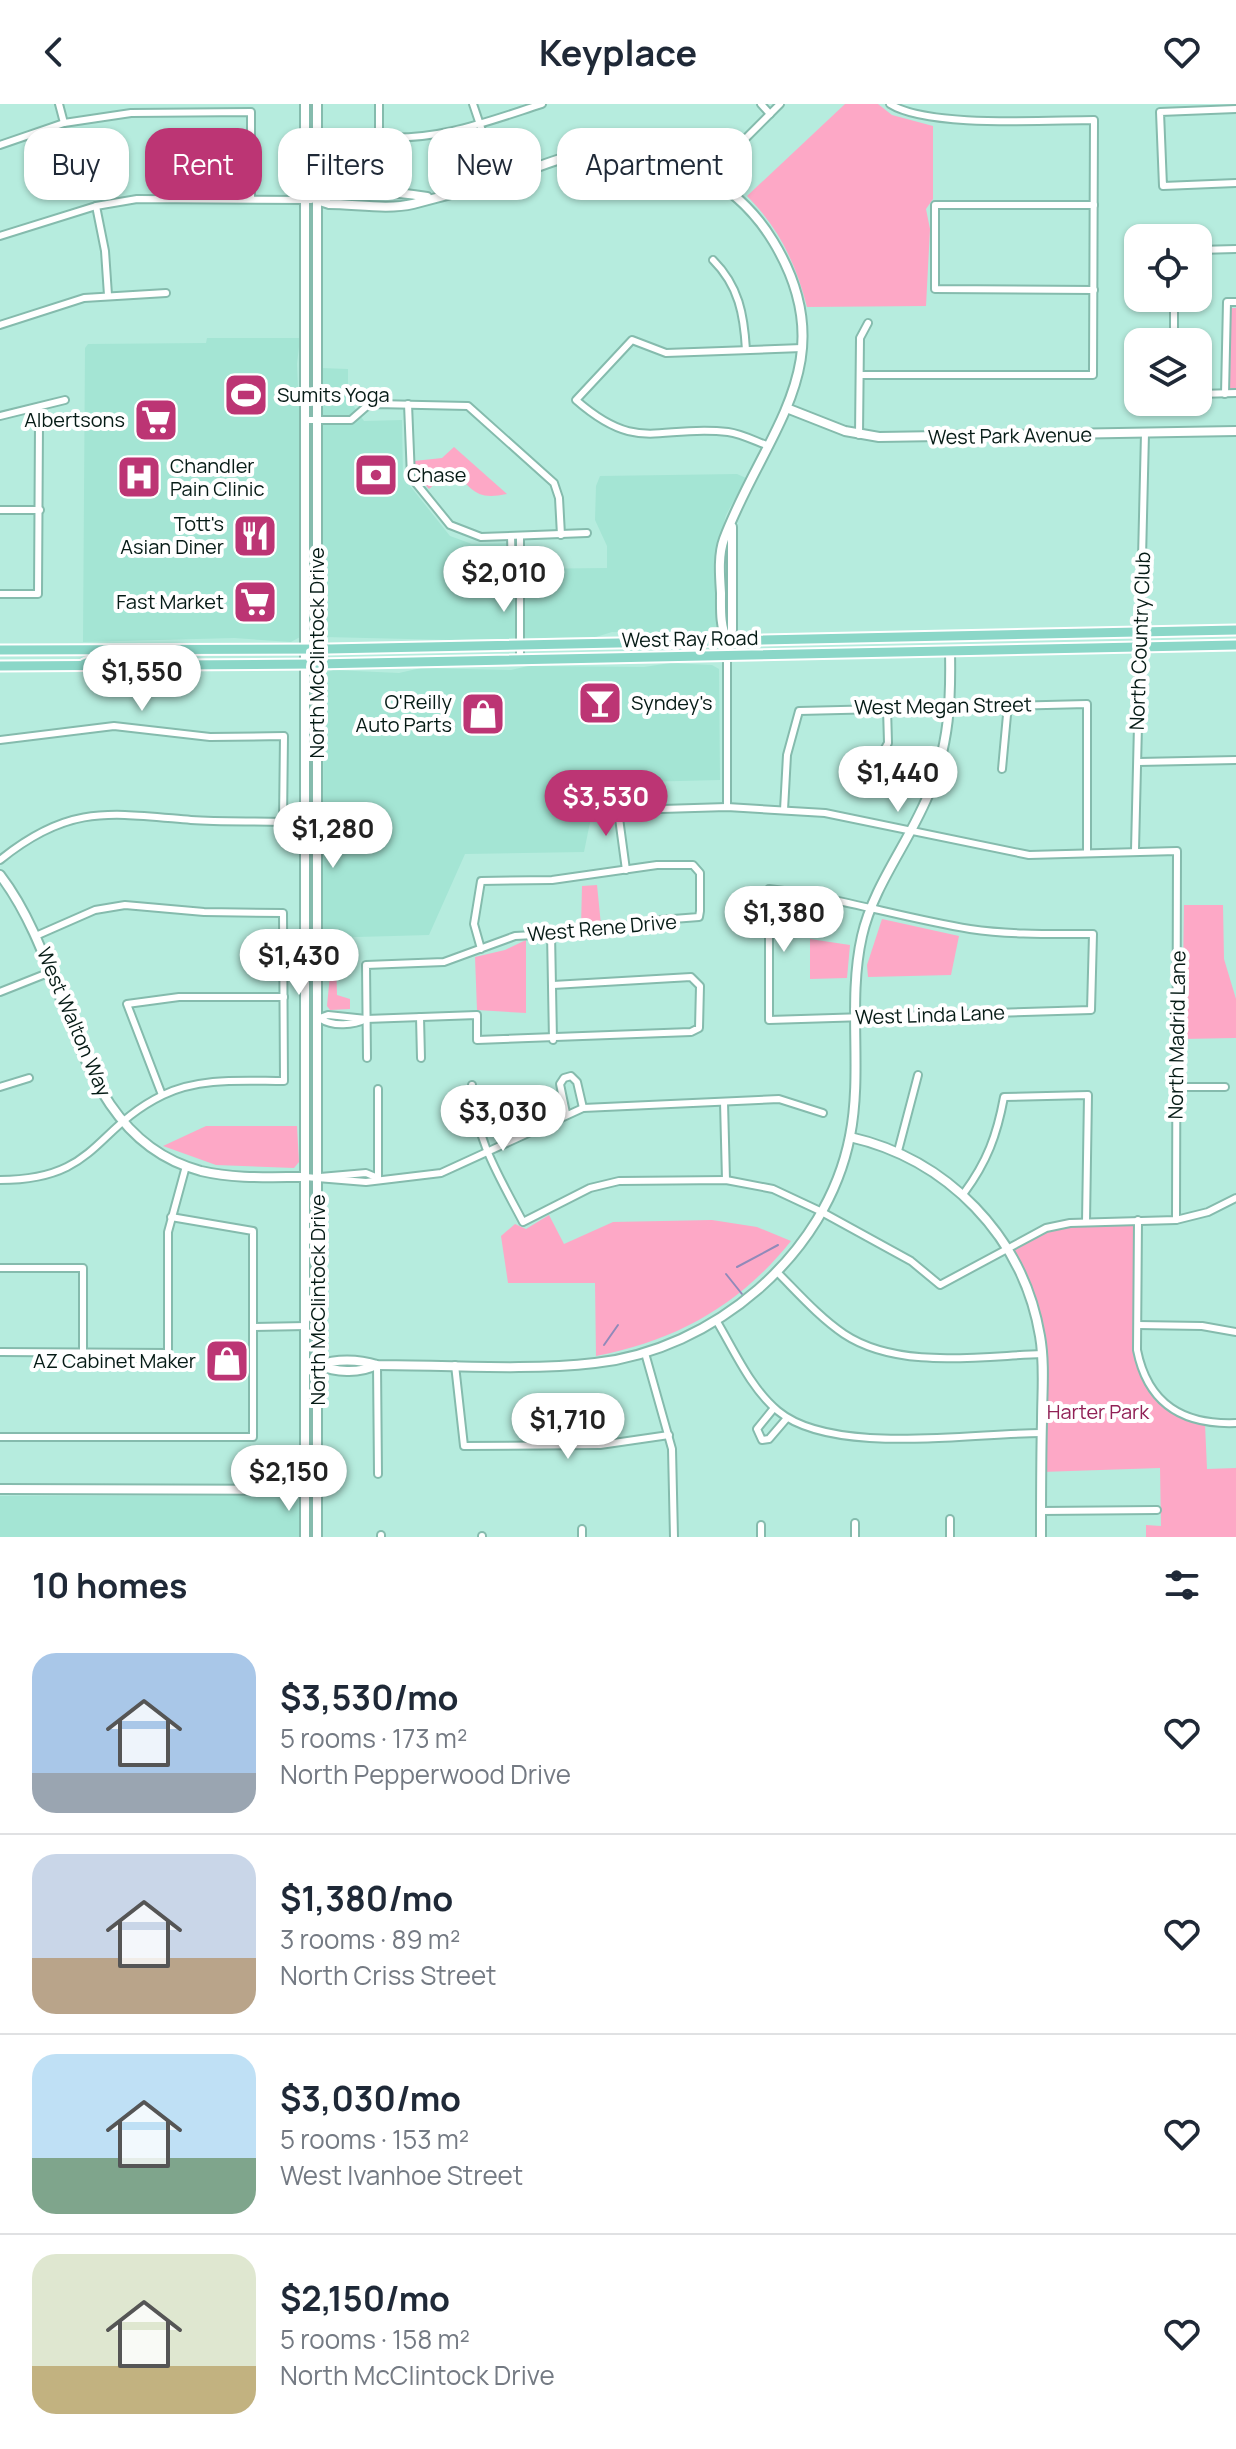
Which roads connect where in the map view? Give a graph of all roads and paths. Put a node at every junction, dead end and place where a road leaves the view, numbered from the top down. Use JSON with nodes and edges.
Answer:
{"nodes":[{"id":1,"x":59,"y":104,"type":"edge"},
{"id":2,"x":305,"y":104,"type":"edge"},
{"id":3,"x":317,"y":104,"type":"edge"},
{"id":4,"x":379,"y":104,"type":"edge"},
{"id":5,"x":473,"y":104,"type":"edge"},
{"id":6,"x":542,"y":104,"type":"edge"},
{"id":7,"x":761,"y":104,"type":"edge"},
{"id":8,"x":780,"y":104,"type":"edge"},
{"id":9,"x":890,"y":104,"type":"edge"},
{"id":10,"x":155,"y":108,"type":"edge"},
{"id":11,"x":1236,"y":109,"type":"edge"},
{"id":12,"x":770,"y":114,"type":"junction"},
{"id":13,"x":64,"y":123,"type":"junction"},
{"id":14,"x":481,"y":126,"type":"junction"},
{"id":15,"x":251,"y":128,"type":"edge"},
{"id":16,"x":306,"y":128,"type":"edge"},
{"id":17,"x":316,"y":128,"type":"edge"},
{"id":18,"x":752,"y":132,"type":"edge"},
{"id":19,"x":0,"y":145,"type":"edge"},
{"id":20,"x":1236,"y":183,"type":"edge"},
{"id":21,"x":428,"y":197,"type":"edge"},
{"id":22,"x":145,"y":199,"type":"edge"},
{"id":23,"x":311,"y":200,"type":"junction"},
{"id":24,"x":737,"y":200,"type":"edge"},
{"id":25,"x":1094,"y":205,"type":"junction"},
{"id":26,"x":96,"y":206,"type":"junction"},
{"id":27,"x":0,"y":236,"type":"edge"},
{"id":28,"x":1236,"y":249,"type":"edge"},
{"id":29,"x":1212,"y":250,"type":"edge"},
{"id":30,"x":713,"y":260,"type":"dead end"},
{"id":31,"x":1094,"y":290,"type":"junction"},
{"id":32,"x":166,"y":293,"type":"dead end"},
{"id":33,"x":108,"y":295,"type":"junction"},
{"id":34,"x":1236,"y":302,"type":"edge"},
{"id":35,"x":868,"y":323,"type":"dead end"},
{"id":36,"x":0,"y":325,"type":"edge"},
{"id":37,"x":802,"y":348,"type":"junction"},
{"id":38,"x":746,"y":350,"type":"junction"},
{"id":39,"x":860,"y":375,"type":"junction"},
{"id":40,"x":1236,"y":393,"type":"edge"},
{"id":41,"x":1212,"y":394,"type":"edge"},
{"id":42,"x":1225,"y":394,"type":"junction"},
{"id":43,"x":65,"y":400,"type":"dead end"},
{"id":44,"x":408,"y":404,"type":"junction"},
{"id":45,"x":35,"y":408,"type":"junction"},
{"id":46,"x":789,"y":409,"type":"junction"},
{"id":47,"x":0,"y":416,"type":"edge"},
{"id":48,"x":305,"y":420,"type":"junction"},
{"id":49,"x":317,"y":420,"type":"junction"},
{"id":50,"x":1236,"y":431,"type":"edge"},
{"id":51,"x":1145,"y":433,"type":"junction"},
{"id":52,"x":859,"y":435,"type":"junction"},
{"id":53,"x":770,"y":447,"type":"junction"},
{"id":54,"x":0,"y":510,"type":"edge"},
{"id":55,"x":40,"y":510,"type":"junction"},
{"id":56,"x":587,"y":533,"type":"dead end"},
{"id":57,"x":561,"y":535,"type":"junction"},
{"id":58,"x":511,"y":536,"type":"junction"},
{"id":59,"x":520,"y":536,"type":"junction"},
{"id":60,"x":517,"y":582,"type":"junction"},
{"id":61,"x":0,"y":594,"type":"edge"},
{"id":62,"x":1236,"y":630,"type":"edge"},
{"id":63,"x":1142,"y":632,"type":"junction"},
{"id":64,"x":519,"y":645,"type":"junction"},
{"id":65,"x":1236,"y":645,"type":"edge"},
{"id":66,"x":1140,"y":647,"type":"junction"},
{"id":67,"x":727,"y":648,"type":"junction"},
{"id":68,"x":305,"y":649,"type":"junction"},
{"id":69,"x":316,"y":649,"type":"junction"},
{"id":70,"x":0,"y":650,"type":"edge"},
{"id":71,"x":139,"y":650,"type":"junction"},
{"id":72,"x":950,"y":652,"type":"junction"},
{"id":73,"x":520,"y":660,"type":"junction"},
{"id":74,"x":305,"y":664,"type":"junction"},
{"id":75,"x":316,"y":664,"type":"junction"},
{"id":76,"x":0,"y":666,"type":"edge"},
{"id":77,"x":81,"y":666,"type":"junction"},
{"id":78,"x":1008,"y":704,"type":"junction"},
{"id":79,"x":951,"y":706,"type":"junction"},
{"id":80,"x":887,"y":708,"type":"junction"},
{"id":81,"x":0,"y":740,"type":"edge"},
{"id":82,"x":879,"y":759,"type":"dead end"},
{"id":83,"x":1236,"y":760,"type":"edge"},
{"id":84,"x":1138,"y":762,"type":"junction"},
{"id":85,"x":1002,"y":769,"type":"dead end"},
{"id":86,"x":727,"y":807,"type":"junction"},
{"id":87,"x":784,"y":810,"type":"junction"},
{"id":88,"x":909,"y":833,"type":"junction"},
{"id":89,"x":1135,"y":850,"type":"junction"},
{"id":90,"x":1087,"y":853,"type":"junction"},
{"id":91,"x":0,"y":860,"type":"edge"},
{"id":92,"x":626,"y":870,"type":"junction"},
{"id":93,"x":0,"y":875,"type":"edge"},
{"id":94,"x":872,"y":906,"type":"junction"},
{"id":95,"x":551,"y":933,"type":"junction"},
{"id":96,"x":38,"y":935,"type":"junction"},
{"id":97,"x":481,"y":949,"type":"junction"},
{"id":98,"x":53,"y":971,"type":"junction"},
{"id":99,"x":553,"y":985,"type":"junction"},
{"id":100,"x":0,"y":992,"type":"edge"},
{"id":101,"x":284,"y":997,"type":"junction"},
{"id":102,"x":420,"y":1017,"type":"junction"},
{"id":103,"x":856,"y":1017,"type":"junction"},
{"id":104,"x":319,"y":1019,"type":"junction"},
{"id":105,"x":366,"y":1019,"type":"junction"},
{"id":106,"x":553,"y":1040,"type":"junction"},
{"id":107,"x":367,"y":1058,"type":"dead end"},
{"id":108,"x":421,"y":1058,"type":"dead end"},
{"id":109,"x":918,"y":1075,"type":"dead end"},
{"id":110,"x":29,"y":1078,"type":"dead end"},
{"id":111,"x":472,"y":1085,"type":"dead end"},
{"id":112,"x":0,"y":1087,"type":"edge"},
{"id":113,"x":1176,"y":1087,"type":"junction"},
{"id":114,"x":1225,"y":1087,"type":"dead end"},
{"id":115,"x":378,"y":1089,"type":"dead end"},
{"id":116,"x":162,"y":1095,"type":"junction"},
{"id":117,"x":724,"y":1102,"type":"junction"},
{"id":118,"x":583,"y":1108,"type":"junction"},
{"id":119,"x":566,"y":1113,"type":"junction"},
{"id":120,"x":823,"y":1113,"type":"dead end"},
{"id":121,"x":123,"y":1124,"type":"junction"},
{"id":122,"x":850,"y":1137,"type":"junction"},
{"id":123,"x":898,"y":1151,"type":"junction"},
{"id":124,"x":487,"y":1154,"type":"junction"},
{"id":125,"x":186,"y":1166,"type":"junction"},
{"id":126,"x":305,"y":1177,"type":"junction"},
{"id":127,"x":318,"y":1177,"type":"junction"},
{"id":128,"x":378,"y":1178,"type":"junction"},
{"id":129,"x":0,"y":1180,"type":"edge"},
{"id":130,"x":726,"y":1180,"type":"junction"},
{"id":131,"x":964,"y":1193,"type":"junction"},
{"id":132,"x":1236,"y":1198,"type":"edge"},
{"id":133,"x":820,"y":1211,"type":"junction"},
{"id":134,"x":171,"y":1217,"type":"junction"},
{"id":135,"x":1138,"y":1220,"type":"junction"},
{"id":136,"x":1176,"y":1220,"type":"junction"},
{"id":137,"x":1086,"y":1222,"type":"junction"},
{"id":138,"x":1007,"y":1247,"type":"junction"},
{"id":139,"x":0,"y":1268,"type":"edge"},
{"id":140,"x":777,"y":1272,"type":"junction"},
{"id":141,"x":716,"y":1320,"type":"junction"},
{"id":142,"x":1138,"y":1325,"type":"junction"},
{"id":143,"x":306,"y":1326,"type":"junction"},
{"id":144,"x":253,"y":1327,"type":"junction"},
{"id":145,"x":1236,"y":1332,"type":"edge"},
{"id":146,"x":83,"y":1351,"type":"junction"},
{"id":147,"x":0,"y":1352,"type":"edge"},
{"id":148,"x":645,"y":1353,"type":"junction"},
{"id":149,"x":1042,"y":1354,"type":"junction"},
{"id":150,"x":318,"y":1365,"type":"junction"},
{"id":151,"x":377,"y":1365,"type":"junction"},
{"id":152,"x":455,"y":1365,"type":"junction"},
{"id":153,"x":774,"y":1408,"type":"junction"},
{"id":154,"x":787,"y":1418,"type":"junction"},
{"id":155,"x":1236,"y":1423,"type":"edge"},
{"id":156,"x":1041,"y":1433,"type":"junction"},
{"id":157,"x":669,"y":1435,"type":"junction"},
{"id":158,"x":0,"y":1437,"type":"edge"},
{"id":159,"x":378,"y":1474,"type":"dead end"},
{"id":160,"x":0,"y":1489,"type":"edge"},
{"id":161,"x":305,"y":1490,"type":"junction"},
{"id":162,"x":318,"y":1490,"type":"junction"},
{"id":163,"x":1157,"y":1510,"type":"dead end"},
{"id":164,"x":1041,"y":1511,"type":"junction"},
{"id":165,"x":950,"y":1519,"type":"dead end"},
{"id":166,"x":855,"y":1523,"type":"dead end"},
{"id":167,"x":761,"y":1525,"type":"dead end"},
{"id":168,"x":305,"y":1537,"type":"edge"},
{"id":169,"x":317,"y":1537,"type":"edge"},
{"id":170,"x":674,"y":1537,"type":"edge"},
{"id":171,"x":761,"y":1537,"type":"edge"},
{"id":172,"x":855,"y":1537,"type":"edge"},
{"id":173,"x":950,"y":1537,"type":"edge"},
{"id":174,"x":1041,"y":1537,"type":"edge"}],
"edges":[{"from":1,"to":13,"type":"street"},
{"from":2,"to":16,"type":"street","name":"North McClintock Drive"},
{"from":3,"to":17,"type":"street","name":"North McClintock Drive"},
{"from":4,"to":14,"type":"street"},
{"from":5,"to":14,"type":"street"},
{"from":6,"to":14,"type":"street"},
{"from":7,"to":12,"type":"street"},
{"from":8,"to":12,"type":"street"},
{"from":9,"to":25,"type":"street"},
{"from":10,"to":13,"type":"street"},
{"from":10,"to":15,"type":"street"},
{"from":11,"to":20,"type":"street"},
{"from":12,"to":18,"type":"street"},
{"from":13,"to":19,"type":"street"},
{"from":21,"to":23,"type":"street"},
{"from":22,"to":26,"type":"street"},
{"from":23,"to":48,"type":"street","name":"North McClintock Drive"},
{"from":23,"to":49,"type":"street","name":"North McClintock Drive"},
{"from":24,"to":37,"type":"street"},
{"from":25,"to":31,"type":"street"},
{"from":25,"to":31,"type":"street"},
{"from":26,"to":27,"type":"street"},
{"from":26,"to":33,"type":"street"},
{"from":28,"to":29,"type":"street"},
{"from":30,"to":38,"type":"street"},
{"from":31,"to":39,"type":"street"},
{"from":32,"to":33,"type":"street"},
{"from":33,"to":36,"type":"street"},
{"from":34,"to":42,"type":"street"},
{"from":35,"to":39,"type":"street"},
{"from":37,"to":38,"type":"street"},
{"from":37,"to":46,"type":"street"},
{"from":38,"to":53,"type":"street"},
{"from":39,"to":52,"type":"street"},
{"from":40,"to":42,"type":"street"},
{"from":41,"to":42,"type":"street"},
{"from":43,"to":45,"type":"street"},
{"from":44,"to":49,"type":"street"},
{"from":44,"to":57,"type":"street"},
{"from":44,"to":58,"type":"street"},
{"from":45,"to":47,"type":"street"},
{"from":45,"to":55,"type":"street"},
{"from":46,"to":52,"type":"street","name":"West Park Avenue"},
{"from":46,"to":53,"type":"street"},
{"from":48,"to":49,"type":"street"},
{"from":48,"to":68,"type":"street","name":"North McClintock Drive"},
{"from":49,"to":69,"type":"street","name":"North McClintock Drive"},
{"from":50,"to":51,"type":"street","name":"West Park Avenue"},
{"from":51,"to":52,"type":"street","name":"West Park Avenue"},
{"from":51,"to":63,"type":"street","name":"North Country Club"},
{"from":53,"to":67,"type":"street"},
{"from":54,"to":55,"type":"street"},
{"from":55,"to":61,"type":"street"},
{"from":56,"to":57,"type":"street"},
{"from":57,"to":59,"type":"street"},
{"from":58,"to":59,"type":"street"},
{"from":58,"to":60,"type":"street"},
{"from":59,"to":60,"type":"street"},
{"from":60,"to":64,"type":"street"},
{"from":62,"to":63,"type":"main road","name":"West Ray Road"},
{"from":63,"to":66,"type":"street","name":"North Country Club"},
{"from":63,"to":67,"type":"main road","name":"West Ray Road"},
{"from":64,"to":67,"type":"main road","name":"West Ray Road"},
{"from":64,"to":69,"type":"main road","name":"West Ray Road"},
{"from":64,"to":73,"type":"street"},
{"from":65,"to":66,"type":"main road","name":"West Ray Road"},
{"from":66,"to":72,"type":"main road","name":"West Ray Road"},
{"from":66,"to":84,"type":"street","name":"North Country Club"},
{"from":67,"to":72,"type":"main road","name":"West Ray Road"},
{"from":67,"to":73,"type":"main road","name":"West Ray Road"},
{"from":67,"to":86,"type":"street"},
{"from":68,"to":69,"type":"main road","name":"West Ray Road"},
{"from":68,"to":71,"type":"main road","name":"West Ray Road"},
{"from":68,"to":74,"type":"street","name":"North McClintock Drive"},
{"from":69,"to":75,"type":"street","name":"North McClintock Drive"},
{"from":70,"to":71,"type":"main road","name":"West Ray Road"},
{"from":71,"to":77,"type":"main road"},
{"from":72,"to":79,"type":"street"},
{"from":73,"to":75,"type":"main road","name":"West Ray Road"},
{"from":74,"to":75,"type":"main road","name":"West Ray Road"},
{"from":74,"to":77,"type":"main road","name":"West Ray Road"},
{"from":74,"to":126,"type":"street","name":"North McClintock Drive"},
{"from":75,"to":104,"type":"street","name":"North McClintock Drive"},
{"from":76,"to":77,"type":"main road","name":"West Ray Road"},
{"from":78,"to":79,"type":"street","name":"West Megan Street"},
{"from":78,"to":85,"type":"street"},
{"from":78,"to":90,"type":"street","name":"West Megan Street"},
{"from":79,"to":80,"type":"street","name":"West Megan Street"},
{"from":79,"to":88,"type":"street"},
{"from":80,"to":82,"type":"street"},
{"from":80,"to":87,"type":"street","name":"West Megan Street"},
{"from":81,"to":91,"type":"street"},
{"from":83,"to":84,"type":"street"},
{"from":84,"to":89,"type":"street","name":"North Country Club"},
{"from":86,"to":87,"type":"street"},
{"from":86,"to":92,"type":"street"},
{"from":87,"to":88,"type":"street"},
{"from":88,"to":90,"type":"street"},
{"from":88,"to":94,"type":"street"},
{"from":89,"to":90,"type":"street"},
{"from":89,"to":113,"type":"street","name":"North Madrid Lane"},
{"from":92,"to":95,"type":"street","name":"West Rene Drive"},
{"from":92,"to":97,"type":"street"},
{"from":93,"to":96,"type":"street","name":"West Walton Way"},
{"from":94,"to":103,"type":"street"},
{"from":94,"to":103,"type":"street","name":"West Linda Lane"},
{"from":94,"to":103,"type":"street","name":"West Linda Lane"},
{"from":95,"to":97,"type":"street","name":"West Rene Drive"},
{"from":95,"to":99,"type":"street"},
{"from":96,"to":98,"type":"street","name":"West Walton Way"},
{"from":96,"to":101,"type":"street"},
{"from":97,"to":105,"type":"street","name":"West Rene Drive"},
{"from":98,"to":100,"type":"street"},
{"from":98,"to":121,"type":"street","name":"West Walton Way"},
{"from":99,"to":106,"type":"street"},
{"from":99,"to":106,"type":"street"},
{"from":101,"to":116,"type":"street"},
{"from":101,"to":116,"type":"street"},
{"from":102,"to":105,"type":"street"},
{"from":102,"to":106,"type":"street"},
{"from":102,"to":108,"type":"street"},
{"from":103,"to":122,"type":"street"},
{"from":104,"to":105,"type":"street"},
{"from":104,"to":127,"type":"street","name":"North McClintock Drive"},
{"from":105,"to":107,"type":"street"},
{"from":109,"to":123,"type":"street"},
{"from":110,"to":112,"type":"street"},
{"from":111,"to":124,"type":"street"},
{"from":113,"to":114,"type":"street"},
{"from":113,"to":136,"type":"street","name":"North Madrid Lane"},
{"from":115,"to":128,"type":"street"},
{"from":116,"to":121,"type":"street"},
{"from":117,"to":118,"type":"street"},
{"from":117,"to":120,"type":"street"},
{"from":117,"to":130,"type":"street"},
{"from":118,"to":119,"type":"street"},
{"from":118,"to":119,"type":"street"},
{"from":119,"to":124,"type":"street"},
{"from":121,"to":125,"type":"street","name":"West Walton Way"},
{"from":121,"to":129,"type":"street"},
{"from":122,"to":123,"type":"street"},
{"from":122,"to":133,"type":"street"},
{"from":123,"to":131,"type":"street"},
{"from":124,"to":128,"type":"street"},
{"from":124,"to":130,"type":"street"},
{"from":125,"to":126,"type":"street","name":"West Walton Way"},
{"from":125,"to":134,"type":"street"},
{"from":126,"to":127,"type":"street"},
{"from":126,"to":143,"type":"street","name":"North McClintock Drive"},
{"from":127,"to":128,"type":"street"},
{"from":127,"to":150,"type":"street","name":"North McClintock Drive"},
{"from":130,"to":133,"type":"street"},
{"from":131,"to":137,"type":"street"},
{"from":131,"to":138,"type":"street"},
{"from":132,"to":136,"type":"street"},
{"from":133,"to":138,"type":"street"},
{"from":133,"to":140,"type":"street"},
{"from":134,"to":144,"type":"street"},
{"from":134,"to":146,"type":"street"},
{"from":135,"to":136,"type":"street"},
{"from":135,"to":137,"type":"street"},
{"from":135,"to":142,"type":"street"},
{"from":137,"to":138,"type":"street"},
{"from":138,"to":149,"type":"street"},
{"from":139,"to":146,"type":"street"},
{"from":140,"to":141,"type":"street"},
{"from":140,"to":149,"type":"street"},
{"from":141,"to":148,"type":"street"},
{"from":141,"to":153,"type":"street"},
{"from":142,"to":145,"type":"street"},
{"from":142,"to":155,"type":"street"},
{"from":143,"to":144,"type":"street"},
{"from":143,"to":161,"type":"street","name":"North McClintock Drive"},
{"from":144,"to":158,"type":"street"},
{"from":146,"to":147,"type":"street"},
{"from":148,"to":152,"type":"street"},
{"from":148,"to":157,"type":"street"},
{"from":149,"to":156,"type":"street"},
{"from":150,"to":151,"type":"street"},
{"from":150,"to":162,"type":"street","name":"North McClintock Drive"},
{"from":151,"to":152,"type":"street"},
{"from":151,"to":159,"type":"street"},
{"from":152,"to":157,"type":"street"},
{"from":153,"to":154,"type":"street"},
{"from":153,"to":154,"type":"street"},
{"from":154,"to":156,"type":"street"},
{"from":156,"to":164,"type":"street"},
{"from":157,"to":170,"type":"street"},
{"from":160,"to":161,"type":"street"},
{"from":161,"to":162,"type":"street"},
{"from":161,"to":168,"type":"street","name":"North McClintock Drive"},
{"from":162,"to":169,"type":"street","name":"North McClintock Drive"},
{"from":163,"to":164,"type":"street"},
{"from":164,"to":174,"type":"street"},
{"from":165,"to":173,"type":"street"},
{"from":166,"to":172,"type":"street"},
{"from":167,"to":171,"type":"street"}]}
